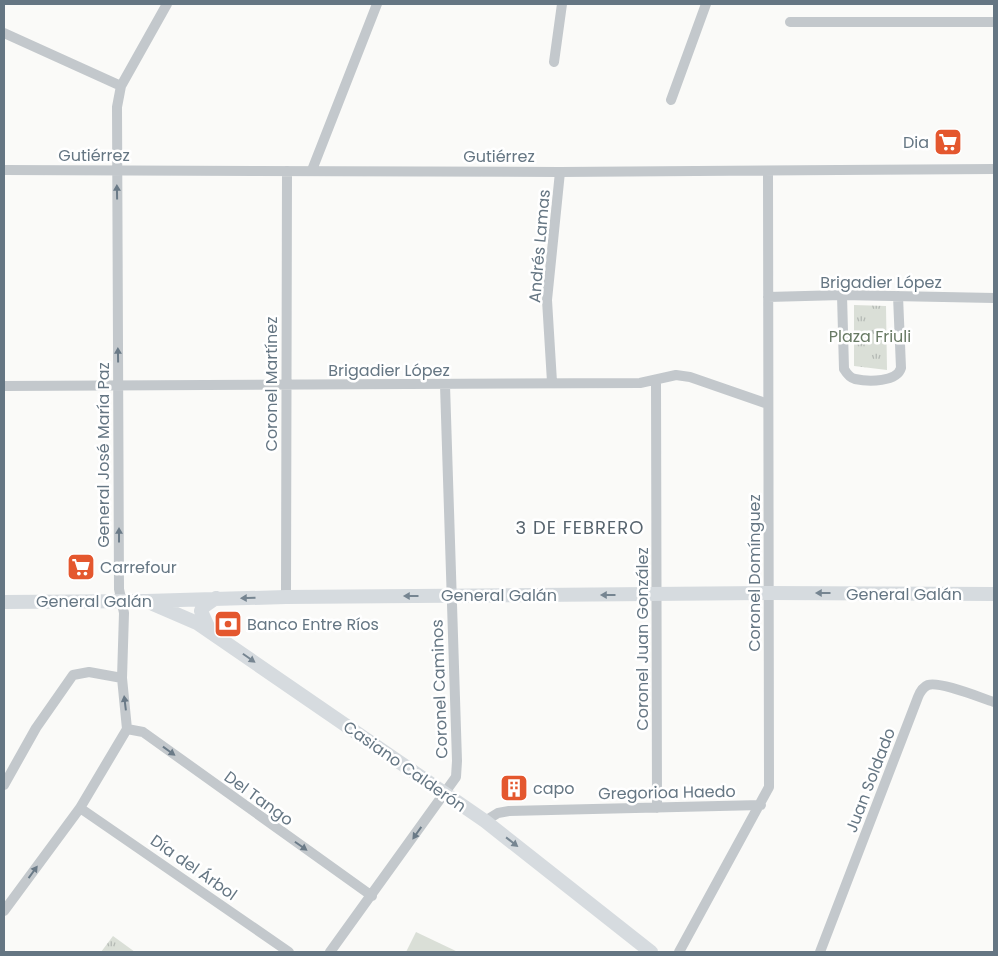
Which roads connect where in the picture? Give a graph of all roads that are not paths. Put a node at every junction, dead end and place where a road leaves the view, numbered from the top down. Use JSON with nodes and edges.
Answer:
{"nodes":[{"id":1,"x":378,"y":4,"type":"edge"},
{"id":2,"x":562,"y":4,"type":"edge"},
{"id":3,"x":706,"y":4,"type":"edge"},
{"id":4,"x":163,"y":5,"type":"edge"},
{"id":5,"x":790,"y":22,"type":"dead end"},
{"id":6,"x":994,"y":22,"type":"edge"},
{"id":7,"x":4,"y":33,"type":"edge"},
{"id":8,"x":554,"y":62,"type":"dead end"},
{"id":9,"x":121,"y":86,"type":"junction"},
{"id":10,"x":671,"y":100,"type":"dead end"},
{"id":11,"x":994,"y":169,"type":"edge"},
{"id":12,"x":4,"y":170,"type":"edge"},
{"id":13,"x":116,"y":170,"type":"junction"},
{"id":14,"x":312,"y":170,"type":"junction"},
{"id":15,"x":287,"y":171,"type":"junction"},
{"id":16,"x":768,"y":171,"type":"junction"},
{"id":17,"x":560,"y":172,"type":"junction"},
{"id":18,"x":842,"y":295,"type":"junction"},
{"id":19,"x":898,"y":296,"type":"junction"},
{"id":20,"x":768,"y":297,"type":"junction"},
{"id":21,"x":994,"y":298,"type":"edge"},
{"id":22,"x":656,"y":381,"type":"junction"},
{"id":23,"x":552,"y":382,"type":"junction"},
{"id":24,"x":285,"y":385,"type":"junction"},
{"id":25,"x":445,"y":385,"type":"junction"},
{"id":26,"x":4,"y":386,"type":"edge"},
{"id":27,"x":119,"y":386,"type":"junction"},
{"id":28,"x":768,"y":404,"type":"junction"},
{"id":29,"x":769,"y":593,"type":"junction"},
{"id":30,"x":994,"y":594,"type":"edge"},
{"id":31,"x":656,"y":595,"type":"junction"},
{"id":32,"x":451,"y":596,"type":"junction"},
{"id":33,"x":286,"y":597,"type":"junction"},
{"id":34,"x":216,"y":598,"type":"junction"},
{"id":35,"x":121,"y":601,"type":"junction"},
{"id":36,"x":146,"y":601,"type":"junction"},
{"id":37,"x":4,"y":602,"type":"edge"},
{"id":38,"x":211,"y":632,"type":"junction"},
{"id":39,"x":122,"y":678,"type":"junction"},
{"id":40,"x":994,"y":702,"type":"edge"},
{"id":41,"x":127,"y":729,"type":"junction"},
{"id":42,"x":4,"y":785,"type":"edge"},
{"id":43,"x":444,"y":793,"type":"junction"},
{"id":44,"x":761,"y":805,"type":"junction"},
{"id":45,"x":80,"y":808,"type":"junction"},
{"id":46,"x":657,"y":808,"type":"junction"},
{"id":47,"x":485,"y":821,"type":"junction"},
{"id":48,"x":372,"y":896,"type":"junction"},
{"id":49,"x":4,"y":911,"type":"edge"},
{"id":50,"x":289,"y":952,"type":"edge"},
{"id":51,"x":330,"y":952,"type":"edge"},
{"id":52,"x":651,"y":952,"type":"edge"},
{"id":53,"x":679,"y":952,"type":"edge"},
{"id":54,"x":820,"y":952,"type":"edge"}],
"edges":[{"from":1,"to":14,"type":"street"},
{"from":2,"to":8,"type":"street"},
{"from":3,"to":10,"type":"street"},
{"from":4,"to":9,"type":"street","name":"General José María Paz"},
{"from":5,"to":6,"type":"street"},
{"from":7,"to":9,"type":"street"},
{"from":9,"to":13,"type":"street","name":"General José María Paz"},
{"from":11,"to":16,"type":"street","name":"Gutiérrez"},
{"from":12,"to":13,"type":"street","name":"Gutiérrez"},
{"from":13,"to":15,"type":"street","name":"Gutiérrez"},
{"from":27,"to":13,"type":"street","name":"General José María Paz","one_way":true},
{"from":14,"to":15,"type":"street","name":"Gutiérrez"},
{"from":14,"to":17,"type":"street","name":"Gutiérrez"},
{"from":15,"to":24,"type":"street","name":"Coronel Martínez"},
{"from":16,"to":17,"type":"street","name":"Gutiérrez"},
{"from":16,"to":20,"type":"street","name":"Coronel Domínguez"},
{"from":17,"to":23,"type":"street","name":"Andrés Lamas"},
{"from":18,"to":19,"type":"street","name":"Brigadier López"},
{"from":18,"to":19,"type":"street"},
{"from":18,"to":20,"type":"street","name":"Brigadier López"},
{"from":19,"to":21,"type":"street","name":"Brigadier López"},
{"from":20,"to":28,"type":"street","name":"Coronel Domínguez"},
{"from":22,"to":23,"type":"street","name":"Brigadier López"},
{"from":22,"to":28,"type":"street","name":"Brigadier López"},
{"from":22,"to":31,"type":"street","name":"Coronel Juan González"},
{"from":23,"to":25,"type":"street","name":"Brigadier López"},
{"from":24,"to":25,"type":"street","name":"Brigadier López"},
{"from":24,"to":27,"type":"street","name":"Brigadier López"},
{"from":24,"to":33,"type":"street","name":"Coronel Martínez"},
{"from":25,"to":32,"type":"street","name":"Coronel Caminos"},
{"from":26,"to":27,"type":"street","name":"Brigadier López"},
{"from":35,"to":27,"type":"street","name":"General José María Paz","one_way":true},
{"from":28,"to":29,"type":"street","name":"Coronel Domínguez"},
{"from":30,"to":29,"type":"street","name":"General Galán","one_way":true},
{"from":29,"to":31,"type":"street","name":"General Galán"},
{"from":29,"to":44,"type":"street","name":"Coronel Domínguez"},
{"from":31,"to":32,"type":"street","name":"General Galán","one_way":true},
{"from":31,"to":46,"type":"street","name":"Coronel Juan González"},
{"from":32,"to":33,"type":"street","name":"General Galán","one_way":true},
{"from":32,"to":43,"type":"street","name":"Coronel Caminos"},
{"from":33,"to":34,"type":"street","name":"General Galán","one_way":true},
{"from":34,"to":36,"type":"street","name":"General Galán"},
{"from":34,"to":38,"type":"street"},
{"from":35,"to":36,"type":"street","name":"General Galán"},
{"from":35,"to":37,"type":"street","name":"General Galán"},
{"from":35,"to":39,"type":"street","name":"General José María Paz"},
{"from":36,"to":38,"type":"street","name":"Casiano Calderón"},
{"from":38,"to":43,"type":"street","name":"Casiano Calderón","one_way":true},
{"from":41,"to":39,"type":"street","name":"General José María Paz","one_way":true},
{"from":39,"to":42,"type":"street"},
{"from":40,"to":54,"type":"street","name":"Juan Soldado"},
{"from":41,"to":45,"type":"street"},
{"from":41,"to":48,"type":"street","name":"Del Tango","one_way":true},
{"from":43,"to":47,"type":"street","name":"Casiano Calderón"},
{"from":43,"to":48,"type":"street","name":"Coronel Caminos","one_way":true},
{"from":44,"to":46,"type":"street","name":"Gregorioa Haedo"},
{"from":44,"to":53,"type":"street","name":"Coronel Domínguez"},
{"from":49,"to":45,"type":"street","one_way":true},
{"from":45,"to":50,"type":"street","name":"Día del Árbol"},
{"from":46,"to":47,"type":"street","name":"Gregorioa Haedo"},
{"from":47,"to":52,"type":"street","name":"Casiano Calderón","one_way":true},
{"from":48,"to":51,"type":"street","name":"Coronel Caminos"}]}
